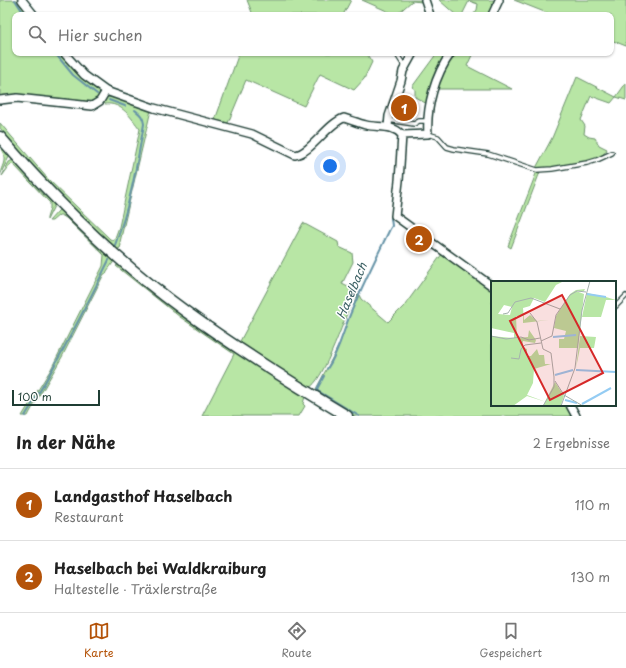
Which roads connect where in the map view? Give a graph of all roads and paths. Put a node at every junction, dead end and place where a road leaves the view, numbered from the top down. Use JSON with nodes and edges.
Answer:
{"nodes":[{"id":1,"x":22,"y":0,"type":"edge"},
{"id":2,"x":426,"y":0,"type":"edge"},
{"id":3,"x":499,"y":0,"type":"edge"},
{"id":4,"x":32,"y":12,"type":"edge"},
{"id":5,"x":429,"y":12,"type":"edge"},
{"id":6,"x":493,"y":12,"type":"edge"},
{"id":7,"x":67,"y":56,"type":"edge"},
{"id":8,"x":398,"y":56,"type":"edge"},
{"id":9,"x":411,"y":56,"type":"edge"},
{"id":10,"x":449,"y":56,"type":"edge"},
{"id":11,"x":403,"y":71,"type":"junction"},
{"id":12,"x":106,"y":91,"type":"junction"},
{"id":13,"x":0,"y":100,"type":"edge"},
{"id":14,"x":428,"y":121,"type":"junction"},
{"id":15,"x":388,"y":124,"type":"junction"},
{"id":16,"x":428,"y":134,"type":"junction"},
{"id":17,"x":402,"y":135,"type":"junction"},
{"id":18,"x":0,"y":137,"type":"edge"},
{"id":19,"x":612,"y":153,"type":"dead end"},
{"id":20,"x":491,"y":285,"type":"edge"},
{"id":21,"x":626,"y":296,"type":"edge"},
{"id":22,"x":616,"y":305,"type":"edge"},
{"id":23,"x":571,"y":406,"type":"edge"},
{"id":24,"x":347,"y":416,"type":"edge"},
{"id":25,"x":576,"y":416,"type":"edge"}],
"edges":[{"from":1,"to":4,"type":"street"},
{"from":2,"to":5,"type":"street"},
{"from":3,"to":6,"type":"street"},
{"from":7,"to":12,"type":"street"},
{"from":8,"to":11,"type":"lane"},
{"from":9,"to":11,"type":"street"},
{"from":10,"to":14,"type":"street"},
{"from":11,"to":15,"type":"street"},
{"from":12,"to":13,"type":"street"},
{"from":12,"to":15,"type":"street"},
{"from":14,"to":15,"type":"lane"},
{"from":14,"to":16,"type":"street"},
{"from":15,"to":17,"type":"street"},
{"from":16,"to":17,"type":"street"},
{"from":16,"to":19,"type":"lane"},
{"from":17,"to":20,"type":"street"},
{"from":18,"to":24,"type":"street"},
{"from":21,"to":22,"type":"lane"},
{"from":23,"to":25,"type":"street"}]}
